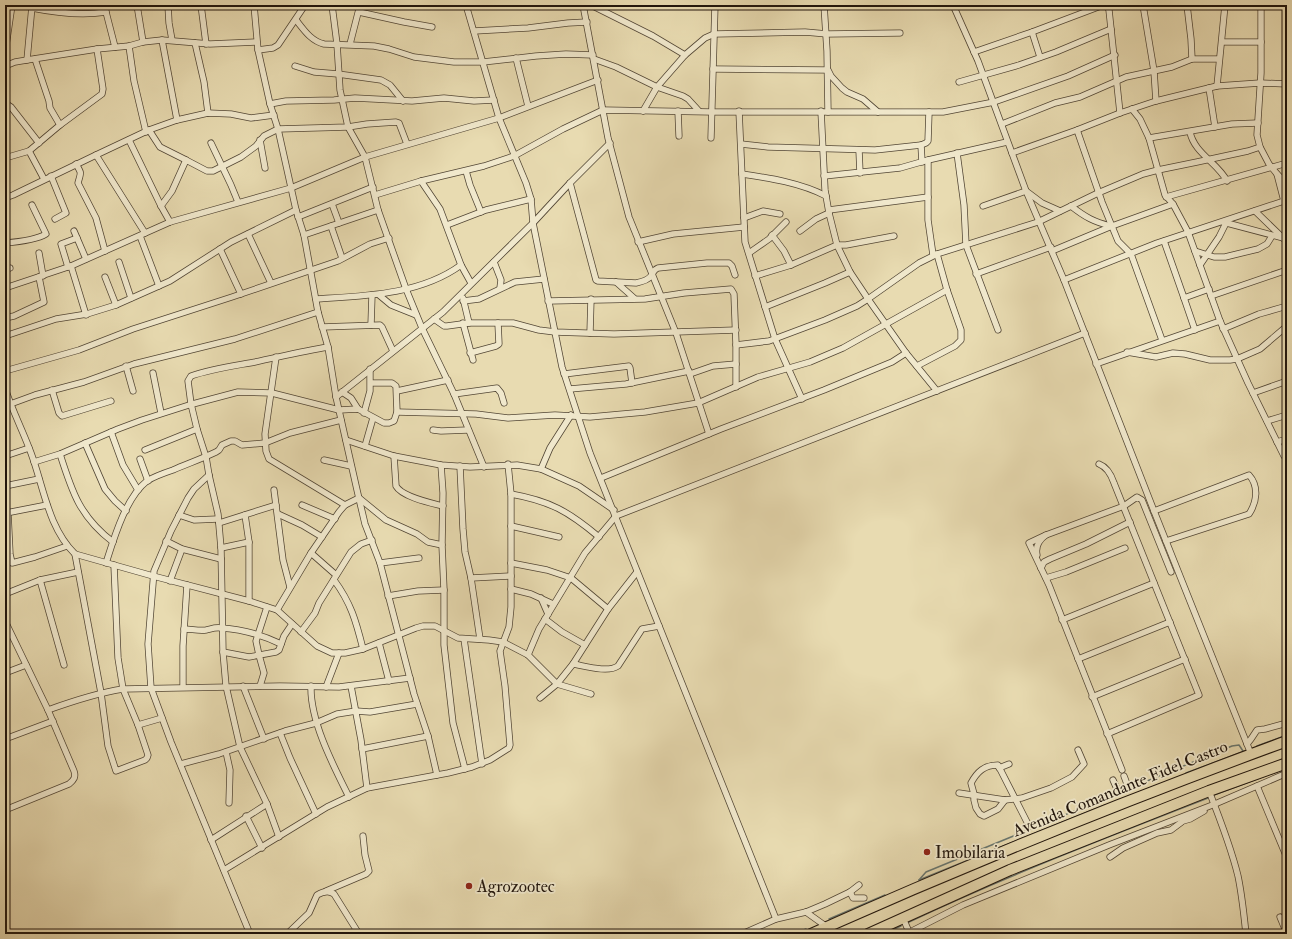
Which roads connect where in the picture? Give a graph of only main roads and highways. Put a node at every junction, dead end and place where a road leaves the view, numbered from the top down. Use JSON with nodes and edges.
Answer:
{"nodes":[{"id":1,"x":1287,"y":741,"type":"edge"},
{"id":2,"x":1287,"y":763,"type":"edge"},
{"id":3,"x":812,"y":934,"type":"edge"},
{"id":4,"x":868,"y":934,"type":"edge"}],
"edges":[{"from":1,"to":3,"type":"highway","name":"Avenida Comandante Fidel Castro"},
{"from":2,"to":4,"type":"highway","name":"Avenida Comandante Fidel Castro"}]}
